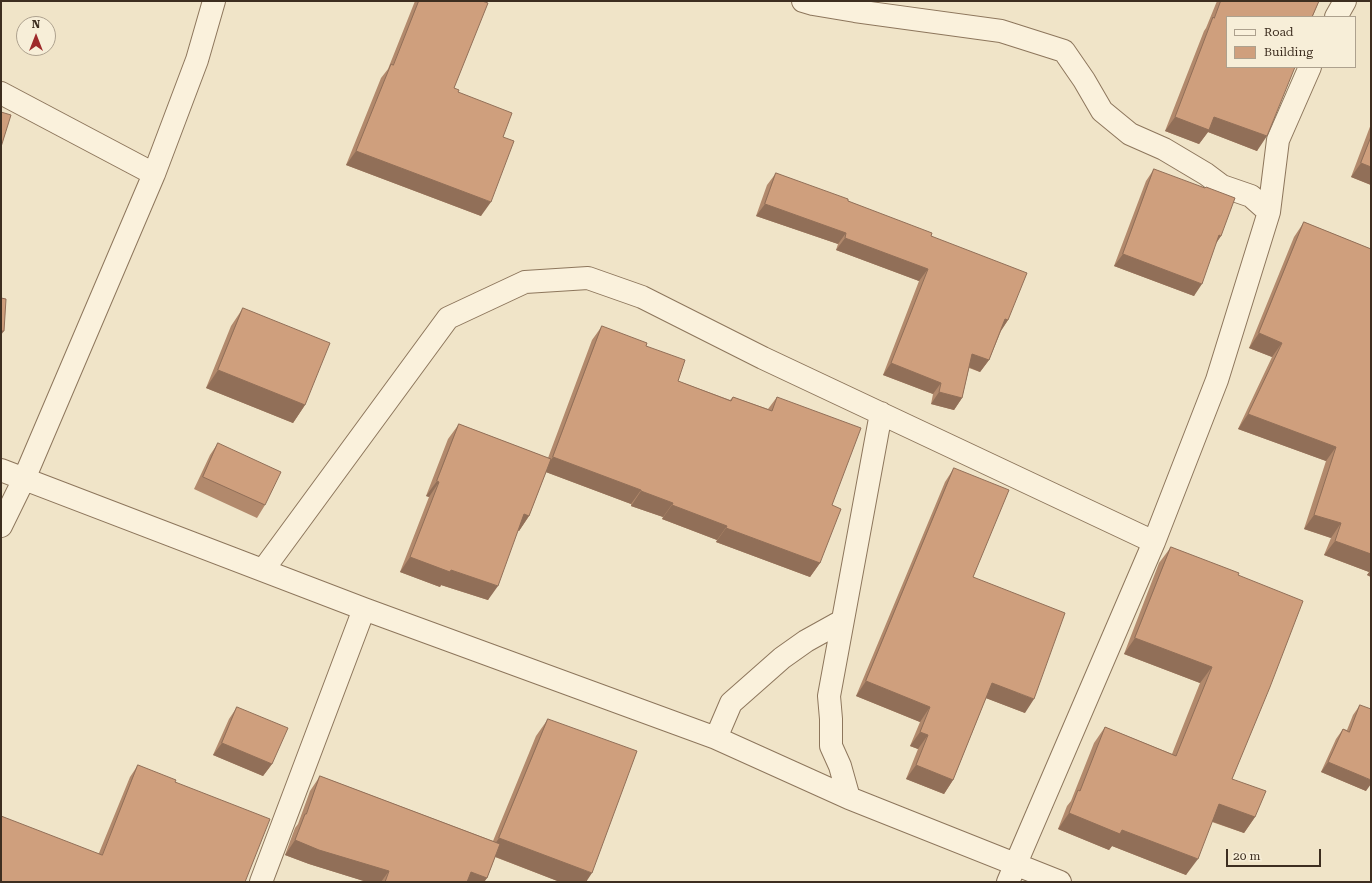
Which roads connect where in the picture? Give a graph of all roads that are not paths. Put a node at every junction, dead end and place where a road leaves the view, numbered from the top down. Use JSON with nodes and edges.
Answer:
{"nodes":[{"id":1,"x":214,"y":1,"type":"edge"},
{"id":2,"x":803,"y":1,"type":"edge"},
{"id":3,"x":1345,"y":1,"type":"edge"},
{"id":4,"x":1337,"y":16,"type":"edge"},
{"id":5,"x":1310,"y":68,"type":"edge"},
{"id":6,"x":1,"y":93,"type":"edge"},
{"id":7,"x":154,"y":174,"type":"junction"},
{"id":8,"x":1269,"y":212,"type":"junction"},
{"id":9,"x":881,"y":413,"type":"junction"},
{"id":10,"x":1,"y":470,"type":"edge"},
{"id":11,"x":24,"y":479,"type":"junction"},
{"id":12,"x":1,"y":526,"type":"edge"},
{"id":13,"x":1154,"y":542,"type":"junction"},
{"id":14,"x":263,"y":570,"type":"junction"},
{"id":15,"x":364,"y":609,"type":"junction"},
{"id":16,"x":842,"y":621,"type":"junction"},
{"id":17,"x":716,"y":738,"type":"junction"},
{"id":18,"x":849,"y":798,"type":"junction"},
{"id":19,"x":1012,"y":873,"type":"edge"},
{"id":20,"x":261,"y":882,"type":"edge"},
{"id":21,"x":1060,"y":882,"type":"edge"}],
"edges":[{"from":1,"to":7,"type":"street"},
{"from":2,"to":8,"type":"street"},
{"from":3,"to":4,"type":"street"},
{"from":5,"to":8,"type":"street"},
{"from":6,"to":7,"type":"street"},
{"from":7,"to":11,"type":"street"},
{"from":8,"to":13,"type":"street"},
{"from":9,"to":13,"type":"street"},
{"from":9,"to":14,"type":"street"},
{"from":9,"to":16,"type":"street"},
{"from":10,"to":11,"type":"street"},
{"from":11,"to":12,"type":"street"},
{"from":11,"to":14,"type":"street"},
{"from":13,"to":19,"type":"street"},
{"from":14,"to":15,"type":"street"},
{"from":15,"to":17,"type":"street"},
{"from":15,"to":20,"type":"street"},
{"from":16,"to":17,"type":"street"},
{"from":16,"to":18,"type":"street"},
{"from":17,"to":18,"type":"street"},
{"from":18,"to":19,"type":"street"},
{"from":19,"to":21,"type":"street"}]}
